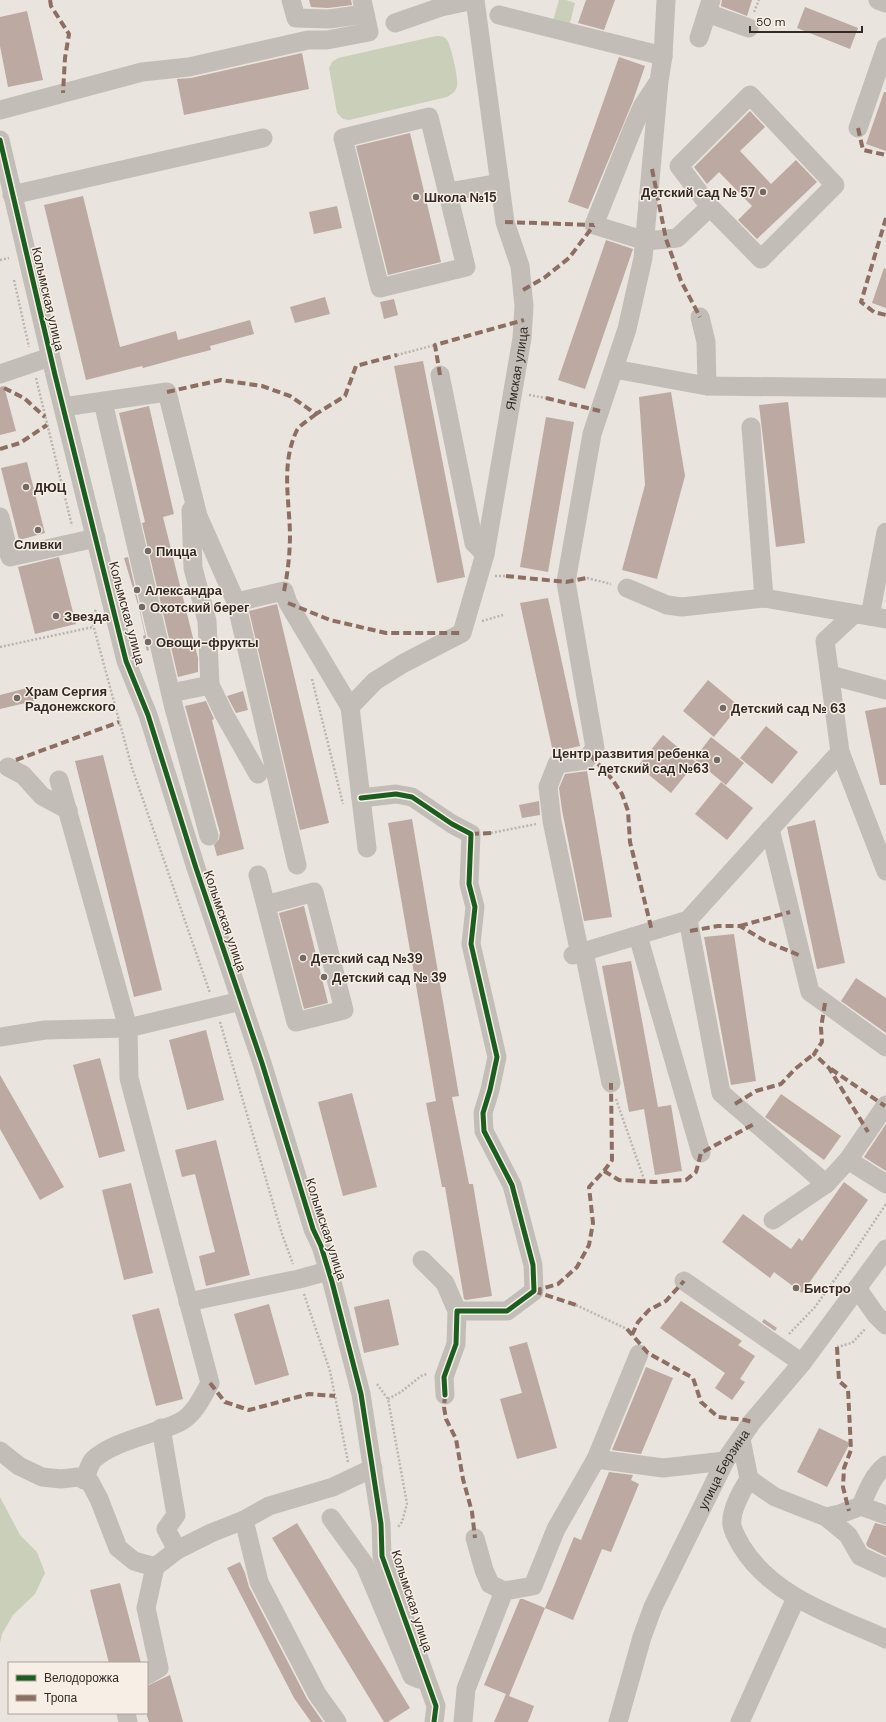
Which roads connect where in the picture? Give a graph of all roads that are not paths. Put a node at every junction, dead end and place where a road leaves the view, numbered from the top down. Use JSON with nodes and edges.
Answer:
{"nodes":[{"id":1,"x":291,"y":0,"type":"edge"},
{"id":2,"x":474,"y":0,"type":"edge"},
{"id":3,"x":666,"y":0,"type":"edge"},
{"id":4,"x":878,"y":0,"type":"edge"},
{"id":5,"x":450,"y":2,"type":"edge"},
{"id":6,"x":886,"y":3,"type":"edge"},
{"id":7,"x":364,"y":7,"type":"edge"},
{"id":8,"x":504,"y":7,"type":"edge"},
{"id":9,"x":709,"y":7,"type":"edge"},
{"id":10,"x":395,"y":23,"type":"dead end"},
{"id":11,"x":749,"y":28,"type":"dead end"},
{"id":12,"x":699,"y":38,"type":"dead end"},
{"id":13,"x":481,"y":44,"type":"junction"},
{"id":14,"x":886,"y":47,"type":"edge"},
{"id":15,"x":663,"y":56,"type":"junction"},
{"id":16,"x":659,"y":81,"type":"junction"},
{"id":17,"x":0,"y":110,"type":"edge"},
{"id":18,"x":858,"y":128,"type":"dead end"},
{"id":19,"x":263,"y":138,"type":"dead end"},
{"id":20,"x":0,"y":140,"type":"edge"},
{"id":21,"x":500,"y":183,"type":"junction"},
{"id":22,"x":448,"y":192,"type":"junction"},
{"id":23,"x":12,"y":195,"type":"junction"},
{"id":24,"x":710,"y":207,"type":"junction"},
{"id":25,"x":646,"y":241,"type":"junction"},
{"id":26,"x":700,"y":317,"type":"dead end"},
{"id":27,"x":50,"y":357,"type":"junction"},
{"id":28,"x":614,"y":369,"type":"junction"},
{"id":29,"x":0,"y":374,"type":"edge"},
{"id":30,"x":440,"y":374,"type":"dead end"},
{"id":31,"x":707,"y":386,"type":"junction"},
{"id":32,"x":886,"y":388,"type":"edge"},
{"id":33,"x":103,"y":402,"type":"junction"},
{"id":34,"x":63,"y":408,"type":"junction"},
{"id":35,"x":751,"y":427,"type":"dead end"},
{"id":36,"x":190,"y":484,"type":"junction"},
{"id":37,"x":0,"y":517,"type":"edge"},
{"id":38,"x":886,"y":532,"type":"edge"},
{"id":39,"x":87,"y":540,"type":"junction"},
{"id":40,"x":485,"y":554,"type":"junction"},
{"id":41,"x":627,"y":588,"type":"road end"},
{"id":42,"x":764,"y":598,"type":"junction"},
{"id":43,"x":236,"y":602,"type":"junction"},
{"id":44,"x":870,"y":616,"type":"edge"},
{"id":45,"x":830,"y":675,"type":"junction"},
{"id":46,"x":210,"y":685,"type":"junction"},
{"id":47,"x":886,"y":690,"type":"edge"},
{"id":48,"x":171,"y":692,"type":"junction"},
{"id":49,"x":350,"y":707,"type":"junction"},
{"id":50,"x":840,"y":752,"type":"junction"},
{"id":51,"x":8,"y":767,"type":"edge"},
{"id":52,"x":258,"y":774,"type":"dead end"},
{"id":53,"x":59,"y":780,"type":"dead end"},
{"id":54,"x":361,"y":798,"type":"junction"},
{"id":55,"x":68,"y":810,"type":"junction"},
{"id":56,"x":770,"y":829,"type":"junction"},
{"id":57,"x":209,"y":836,"type":"dead end"},
{"id":58,"x":367,"y":848,"type":"dead end"},
{"id":59,"x":297,"y":865,"type":"dead end"},
{"id":60,"x":886,"y":871,"type":"edge"},
{"id":61,"x":258,"y":875,"type":"dead end"},
{"id":62,"x":266,"y":905,"type":"junction"},
{"id":63,"x":688,"y":920,"type":"junction"},
{"id":64,"x":638,"y":936,"type":"junction"},
{"id":65,"x":579,"y":954,"type":"junction"},
{"id":66,"x":241,"y":1001,"type":"junction"},
{"id":67,"x":128,"y":1028,"type":"junction"},
{"id":68,"x":0,"y":1036,"type":"edge"},
{"id":69,"x":886,"y":1047,"type":"edge"},
{"id":70,"x":611,"y":1083,"type":"road end"},
{"id":71,"x":886,"y":1105,"type":"edge"},
{"id":72,"x":701,"y":1153,"type":"dead end"},
{"id":73,"x":848,"y":1160,"type":"junction"},
{"id":74,"x":826,"y":1184,"type":"junction"},
{"id":75,"x":886,"y":1184,"type":"edge"},
{"id":76,"x":773,"y":1220,"type":"dead end"},
{"id":77,"x":886,"y":1249,"type":"edge"},
{"id":78,"x":422,"y":1260,"type":"dead end"},
{"id":79,"x":328,"y":1271,"type":"junction"},
{"id":80,"x":684,"y":1282,"type":"dead end"},
{"id":81,"x":857,"y":1288,"type":"junction"},
{"id":82,"x":188,"y":1302,"type":"junction"},
{"id":83,"x":457,"y":1311,"type":"junction"},
{"id":84,"x":886,"y":1325,"type":"edge"},
{"id":85,"x":639,"y":1354,"type":"dead end"},
{"id":86,"x":802,"y":1363,"type":"junction"},
{"id":87,"x":445,"y":1395,"type":"dead end"},
{"id":88,"x":161,"y":1428,"type":"junction"},
{"id":89,"x":741,"y":1439,"type":"junction"},
{"id":90,"x":0,"y":1451,"type":"edge"},
{"id":91,"x":596,"y":1459,"type":"junction"},
{"id":92,"x":725,"y":1461,"type":"junction"},
{"id":93,"x":886,"y":1465,"type":"edge"},
{"id":94,"x":373,"y":1468,"type":"junction"},
{"id":95,"x":749,"y":1479,"type":"junction"},
{"id":96,"x":84,"y":1480,"type":"junction"},
{"id":97,"x":861,"y":1506,"type":"junction"},
{"id":98,"x":886,"y":1515,"type":"edge"},
{"id":99,"x":826,"y":1517,"type":"junction"},
{"id":100,"x":331,"y":1518,"type":"dead end"},
{"id":101,"x":244,"y":1520,"type":"junction"},
{"id":102,"x":475,"y":1538,"type":"dead end"},
{"id":103,"x":177,"y":1550,"type":"junction"},
{"id":104,"x":155,"y":1567,"type":"junction"},
{"id":105,"x":886,"y":1568,"type":"edge"},
{"id":106,"x":504,"y":1591,"type":"junction"},
{"id":107,"x":796,"y":1598,"type":"junction"},
{"id":108,"x":886,"y":1639,"type":"edge"},
{"id":109,"x":148,"y":1674,"type":"edge"},
{"id":110,"x":428,"y":1683,"type":"junction"},
{"id":111,"x":435,"y":1714,"type":"edge"},
{"id":112,"x":337,"y":1722,"type":"edge"},
{"id":113,"x":463,"y":1722,"type":"edge"},
{"id":114,"x":618,"y":1722,"type":"edge"},
{"id":115,"x":740,"y":1722,"type":"edge"}],
"edges":[{"from":1,"to":7,"type":"street"},
{"from":2,"to":5,"type":"street"},
{"from":2,"to":13,"type":"street","name":"Ямская улица"},
{"from":3,"to":15,"type":"street"},
{"from":4,"to":6,"type":"street"},
{"from":5,"to":10,"type":"street"},
{"from":7,"to":17,"type":"street"},
{"from":8,"to":13,"type":"street"},
{"from":8,"to":15,"type":"street"},
{"from":9,"to":11,"type":"street"},
{"from":9,"to":12,"type":"street"},
{"from":13,"to":21,"type":"street","name":"Ямская улица"},
{"from":14,"to":18,"type":"street"},
{"from":15,"to":16,"type":"street"},
{"from":16,"to":25,"type":"street"},
{"from":16,"to":25,"type":"street"},
{"from":19,"to":23,"type":"street"},
{"from":20,"to":23,"type":"street","name":"Колымская улица"},
{"from":21,"to":22,"type":"street"},
{"from":21,"to":40,"type":"street","name":"Ямская улица"},
{"from":22,"to":22,"type":"street"},
{"from":23,"to":27,"type":"street","name":"Колымская улица"},
{"from":24,"to":24,"type":"street"},
{"from":24,"to":25,"type":"street"},
{"from":25,"to":28,"type":"street"},
{"from":26,"to":31,"type":"street"},
{"from":27,"to":29,"type":"street"},
{"from":27,"to":34,"type":"street","name":"Колымская улица"},
{"from":28,"to":31,"type":"street"},
{"from":28,"to":65,"type":"street"},
{"from":30,"to":40,"type":"street"},
{"from":31,"to":32,"type":"street"},
{"from":33,"to":34,"type":"street"},
{"from":33,"to":36,"type":"street"},
{"from":33,"to":48,"type":"street"},
{"from":34,"to":39,"type":"street","name":"Колымская улица"},
{"from":35,"to":42,"type":"street"},
{"from":36,"to":43,"type":"street"},
{"from":36,"to":46,"type":"street"},
{"from":37,"to":39,"type":"street"},
{"from":38,"to":44,"type":"street"},
{"from":39,"to":66,"type":"street","name":"Колымская улица"},
{"from":40,"to":49,"type":"street","name":"Ямская улица"},
{"from":41,"to":42,"type":"street"},
{"from":42,"to":44,"type":"street"},
{"from":43,"to":49,"type":"street"},
{"from":43,"to":59,"type":"street"},
{"from":44,"to":45,"type":"street"},
{"from":45,"to":47,"type":"street"},
{"from":45,"to":50,"type":"street"},
{"from":46,"to":48,"type":"street"},
{"from":46,"to":52,"type":"street"},
{"from":48,"to":57,"type":"street"},
{"from":49,"to":54,"type":"street"},
{"from":50,"to":56,"type":"street"},
{"from":50,"to":60,"type":"street"},
{"from":51,"to":55,"type":"street"},
{"from":53,"to":55,"type":"street"},
{"from":54,"to":58,"type":"street"},
{"from":54,"to":83,"type":"street"},
{"from":55,"to":67,"type":"street"},
{"from":56,"to":63,"type":"street"},
{"from":56,"to":69,"type":"street"},
{"from":61,"to":62,"type":"street"},
{"from":62,"to":62,"type":"street"},
{"from":63,"to":64,"type":"street"},
{"from":63,"to":74,"type":"street"},
{"from":64,"to":65,"type":"street"},
{"from":64,"to":72,"type":"street"},
{"from":65,"to":70,"type":"street"},
{"from":66,"to":67,"type":"street"},
{"from":66,"to":79,"type":"street","name":"Колымская улица"},
{"from":67,"to":68,"type":"street"},
{"from":67,"to":82,"type":"street"},
{"from":71,"to":73,"type":"street"},
{"from":73,"to":74,"type":"street"},
{"from":73,"to":75,"type":"street"},
{"from":74,"to":76,"type":"street"},
{"from":77,"to":81,"type":"street","name":"улица Берзина"},
{"from":78,"to":83,"type":"street"},
{"from":79,"to":82,"type":"street"},
{"from":79,"to":94,"type":"street","name":"Колымская улица"},
{"from":80,"to":86,"type":"street"},
{"from":81,"to":84,"type":"street"},
{"from":81,"to":86,"type":"street","name":"улица Берзина"},
{"from":82,"to":88,"type":"street"},
{"from":83,"to":87,"type":"street"},
{"from":85,"to":91,"type":"street"},
{"from":86,"to":89,"type":"street","name":"улица Берзина"},
{"from":88,"to":96,"type":"street"},
{"from":88,"to":103,"type":"street"},
{"from":89,"to":92,"type":"street","name":"улица Берзина"},
{"from":89,"to":95,"type":"street"},
{"from":90,"to":96,"type":"street"},
{"from":91,"to":92,"type":"street"},
{"from":91,"to":106,"type":"street"},
{"from":92,"to":114,"type":"street","name":"улица Берзина"},
{"from":93,"to":97,"type":"street"},
{"from":94,"to":101,"type":"street"},
{"from":94,"to":110,"type":"street","name":"Колымская улица"},
{"from":95,"to":99,"type":"street"},
{"from":95,"to":107,"type":"street"},
{"from":96,"to":104,"type":"street"},
{"from":97,"to":98,"type":"street"},
{"from":97,"to":99,"type":"street"},
{"from":99,"to":105,"type":"street"},
{"from":100,"to":110,"type":"street"},
{"from":101,"to":103,"type":"street"},
{"from":101,"to":112,"type":"street"},
{"from":102,"to":106,"type":"street"},
{"from":103,"to":104,"type":"street"},
{"from":104,"to":109,"type":"street"},
{"from":106,"to":113,"type":"street"},
{"from":107,"to":108,"type":"street"},
{"from":107,"to":115,"type":"street"},
{"from":110,"to":111,"type":"street","name":"Колымская улица"}]}
